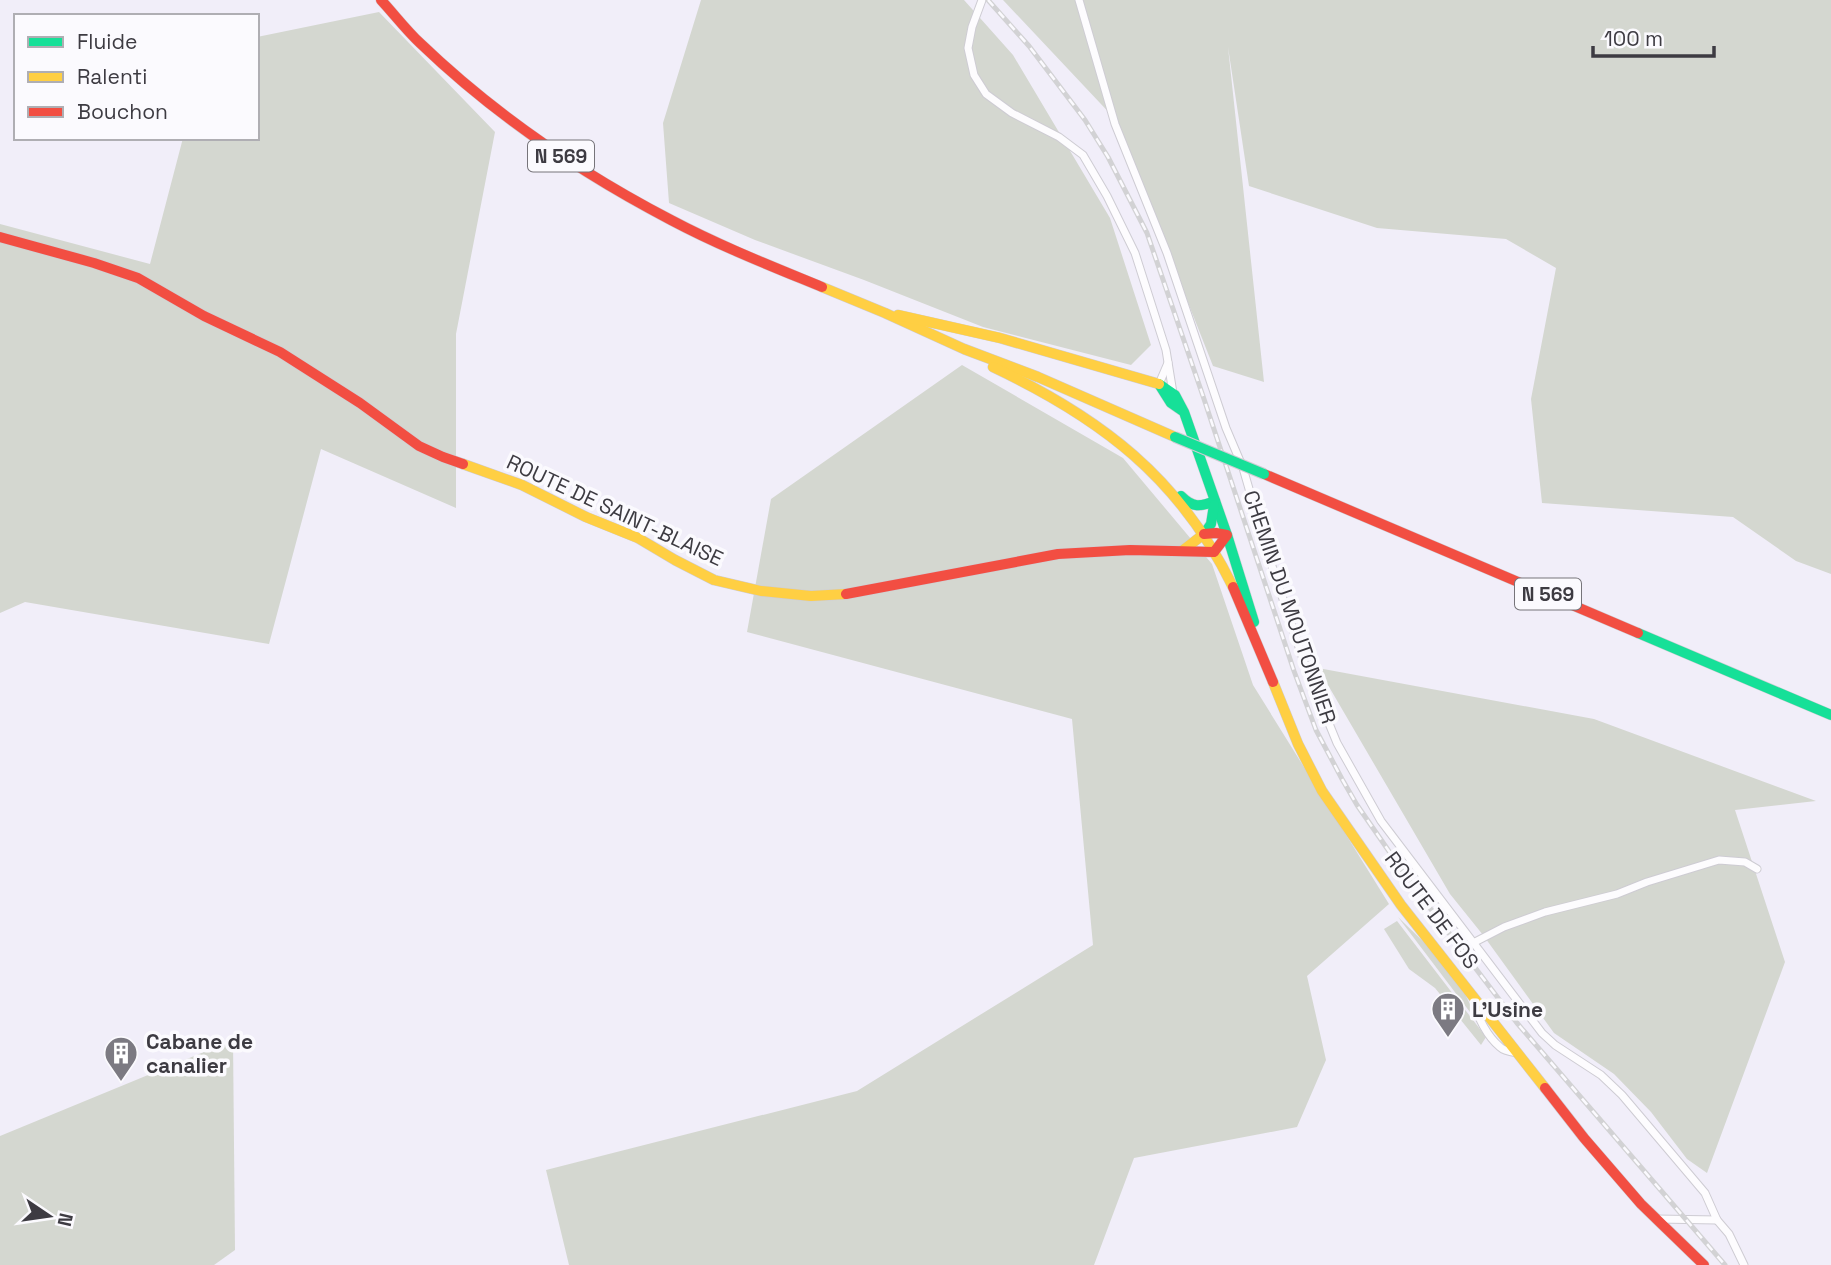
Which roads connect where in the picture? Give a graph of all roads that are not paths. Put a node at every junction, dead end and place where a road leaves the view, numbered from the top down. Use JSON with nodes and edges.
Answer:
{"nodes":[{"id":1,"x":380,"y":0,"type":"edge"},
{"id":2,"x":982,"y":0,"type":"edge"},
{"id":3,"x":1079,"y":0,"type":"edge"},
{"id":4,"x":0,"y":237,"type":"edge"},
{"id":5,"x":885,"y":313,"type":"junction"},
{"id":6,"x":964,"y":349,"type":"junction"},
{"id":7,"x":1168,"y":362,"type":"junction"},
{"id":8,"x":1159,"y":384,"type":"junction"},
{"id":9,"x":1173,"y":393,"type":"junction"},
{"id":10,"x":1184,"y":412,"type":"junction"},
{"id":11,"x":1133,"y":453,"type":"junction"},
{"id":12,"x":1214,"y":501,"type":"junction"},
{"id":13,"x":1204,"y":534,"type":"junction"},
{"id":14,"x":1227,"y":536,"type":"junction"},
{"id":15,"x":1182,"y":552,"type":"junction"},
{"id":16,"x":1214,"y":552,"type":"junction"},
{"id":17,"x":1273,"y":682,"type":"junction"},
{"id":18,"x":1831,"y":715,"type":"edge"},
{"id":19,"x":1757,"y":869,"type":"dead end"},
{"id":20,"x":1473,"y":943,"type":"junction"},
{"id":21,"x":1656,"y":1219,"type":"junction"},
{"id":22,"x":1717,"y":1220,"type":"junction"},
{"id":23,"x":1704,"y":1265,"type":"edge"},
{"id":24,"x":1744,"y":1265,"type":"edge"}],
"edges":[{"from":1,"to":5,"type":"main road","number":"N 569"},
{"from":2,"to":7,"type":"street"},
{"from":3,"to":20,"type":"street","name":"CHEMIN DU MOUTONNIER"},
{"from":4,"to":15,"type":"main road","name":"ROUTE DE SAINT-BLAISE"},
{"from":5,"to":6,"type":"main road","number":"N 569"},
{"from":5,"to":8,"type":"main road","number":"N 569"},
{"from":6,"to":11,"type":"main road"},
{"from":6,"to":18,"type":"main road","number":"N 569","bridge":true},
{"from":7,"to":8,"type":"street"},
{"from":7,"to":9,"type":"street"},
{"from":8,"to":9,"type":"main road"},
{"from":8,"to":10,"type":"main road"},
{"from":9,"to":10,"type":"main road"},
{"from":10,"to":12,"type":"main road"},
{"from":11,"to":12,"type":"main road"},
{"from":11,"to":13,"type":"main road"},
{"from":12,"to":13,"type":"main road"},
{"from":12,"to":14,"type":"main road"},
{"from":13,"to":14,"type":"main road"},
{"from":13,"to":15,"type":"main road"},
{"from":13,"to":16,"type":"main road"},
{"from":14,"to":16,"type":"main road"},
{"from":14,"to":17,"type":"main road"},
{"from":15,"to":16,"type":"main road","name":"ROUTE DE SAINT-BLAISE"},
{"from":16,"to":17,"type":"main road"},
{"from":17,"to":21,"type":"main road","name":"ROUTE DE FOS"},
{"from":19,"to":20,"type":"street"},
{"from":20,"to":22,"type":"street","name":"CHEMIN DU MOUTONNIER"},
{"from":21,"to":22,"type":"street"},
{"from":21,"to":23,"type":"main road","name":"ROUTE DE FOS"},
{"from":22,"to":24,"type":"street","name":"CHEMIN DU MOUTONNIER"}]}
